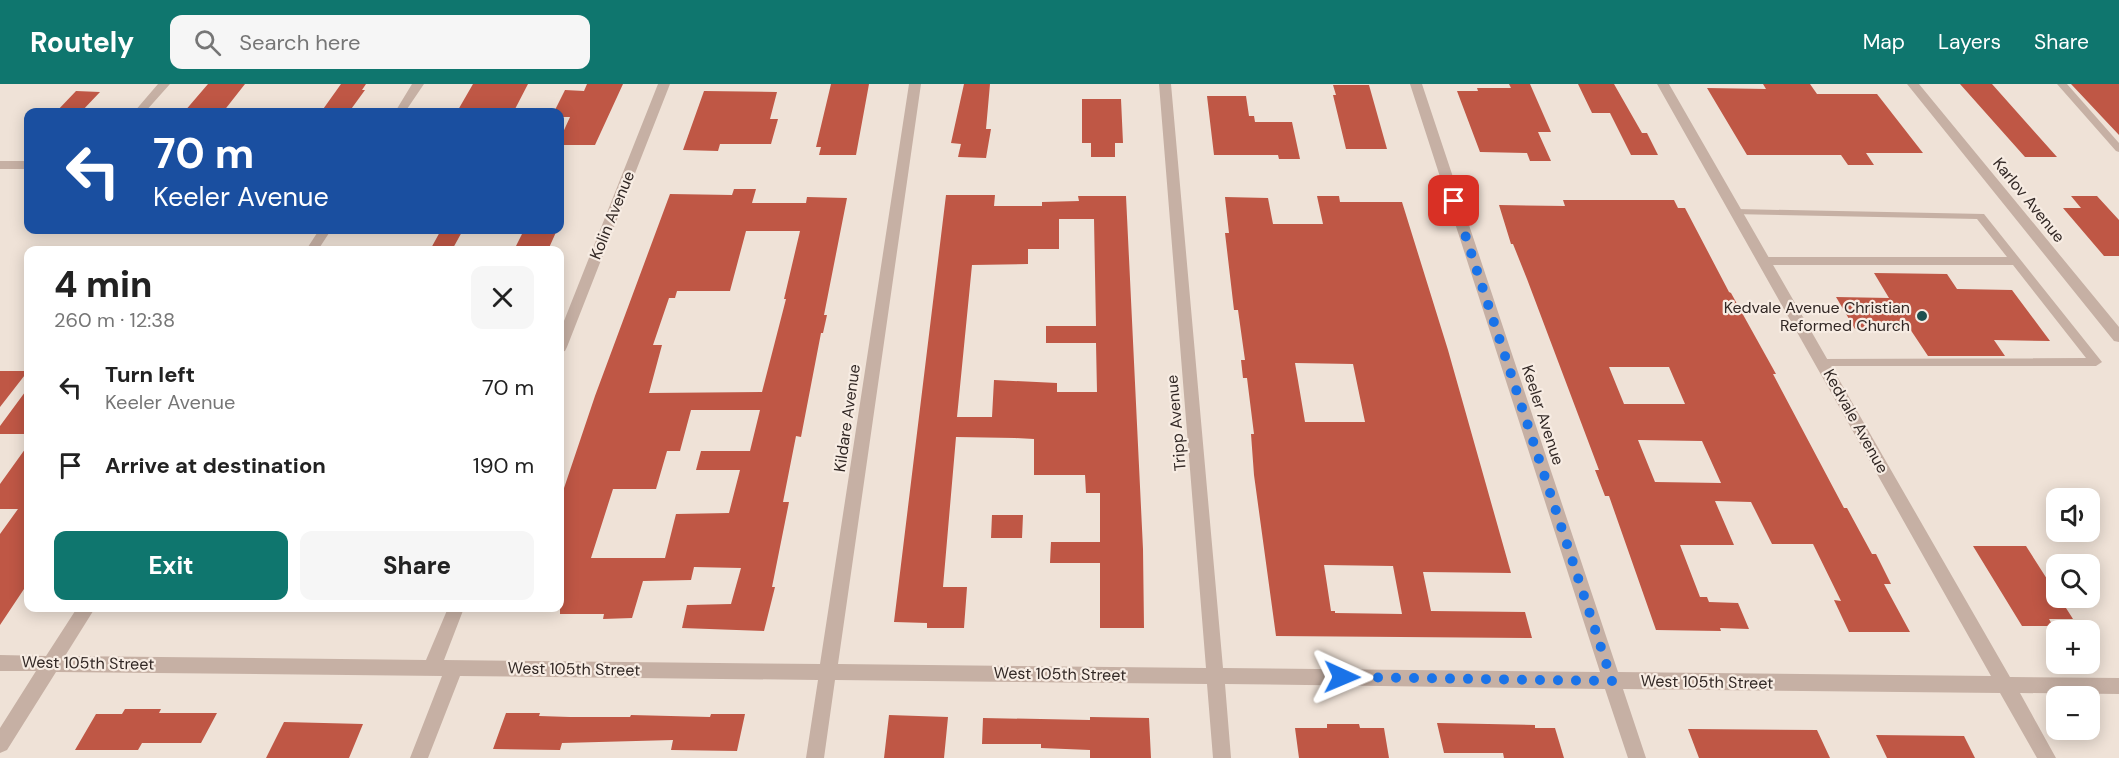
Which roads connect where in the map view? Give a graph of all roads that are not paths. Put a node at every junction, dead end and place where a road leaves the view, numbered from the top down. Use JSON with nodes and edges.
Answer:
{"nodes":[{"id":1,"x":164,"y":84,"type":"edge"},
{"id":2,"x":418,"y":84,"type":"edge"},
{"id":3,"x":664,"y":84,"type":"edge"},
{"id":4,"x":915,"y":84,"type":"edge"},
{"id":5,"x":1165,"y":84,"type":"edge"},
{"id":6,"x":1416,"y":84,"type":"edge"},
{"id":7,"x":1663,"y":84,"type":"edge"},
{"id":8,"x":1913,"y":84,"type":"edge"},
{"id":9,"x":2062,"y":84,"type":"edge"},
{"id":10,"x":143,"y":108,"type":"edge"},
{"id":11,"x":403,"y":108,"type":"edge"},
{"id":12,"x":2119,"y":149,"type":"edge"},
{"id":13,"x":0,"y":165,"type":"edge"},
{"id":14,"x":24,"y":165,"type":"edge"},
{"id":15,"x":1736,"y":212,"type":"junction"},
{"id":16,"x":1764,"y":261,"type":"junction"},
{"id":17,"x":2016,"y":261,"type":"junction"},
{"id":18,"x":564,"y":337,"type":"edge"},
{"id":19,"x":2119,"y":337,"type":"edge"},
{"id":20,"x":1823,"y":363,"type":"junction"},
{"id":21,"x":83,"y":612,"type":"edge"},
{"id":22,"x":454,"y":612,"type":"edge"},
{"id":23,"x":0,"y":663,"type":"edge"},
{"id":24,"x":51,"y":663,"type":"junction"},
{"id":25,"x":432,"y":667,"type":"junction"},
{"id":26,"x":454,"y":668,"type":"junction"},
{"id":27,"x":828,"y":672,"type":"junction"},
{"id":28,"x":1215,"y":676,"type":"junction"},
{"id":29,"x":1612,"y":681,"type":"junction"},
{"id":30,"x":2005,"y":685,"type":"junction"},
{"id":31,"x":2119,"y":687,"type":"edge"},
{"id":32,"x":0,"y":744,"type":"edge"},
{"id":33,"x":419,"y":758,"type":"edge"},
{"id":34,"x":815,"y":758,"type":"edge"},
{"id":35,"x":1222,"y":758,"type":"edge"},
{"id":36,"x":1637,"y":758,"type":"edge"},
{"id":37,"x":2047,"y":758,"type":"edge"}],
"edges":[{"from":1,"to":10,"type":"street"},
{"from":2,"to":11,"type":"street"},
{"from":3,"to":18,"type":"street","name":"Kolin Avenue"},
{"from":4,"to":27,"type":"street","name":"Kildare Avenue"},
{"from":5,"to":28,"type":"street","name":"Tripp Avenue"},
{"from":6,"to":29,"type":"street","name":"Keeler Avenue"},
{"from":7,"to":15,"type":"street","name":"Kedvale Avenue"},
{"from":8,"to":19,"type":"street","name":"Karlov Avenue"},
{"from":9,"to":12,"type":"lane"},
{"from":13,"to":14,"type":"street"},
{"from":15,"to":16,"type":"street","name":"Kedvale Avenue"},
{"from":15,"to":17,"type":"lane"},
{"from":16,"to":17,"type":"lane"},
{"from":16,"to":20,"type":"street","name":"Kedvale Avenue"},
{"from":17,"to":20,"type":"lane"},
{"from":20,"to":30,"type":"street","name":"Kedvale Avenue"},
{"from":21,"to":24,"type":"street"},
{"from":22,"to":25,"type":"street"},
{"from":23,"to":24,"type":"street","name":"West 105th Street"},
{"from":24,"to":25,"type":"street","name":"West 105th Street"},
{"from":24,"to":32,"type":"street"},
{"from":25,"to":26,"type":"street","name":"West 105th Street"},
{"from":26,"to":27,"type":"street","name":"West 105th Street"},
{"from":26,"to":33,"type":"street"},
{"from":27,"to":28,"type":"street","name":"West 105th Street"},
{"from":27,"to":34,"type":"street","name":"Kildare Avenue"},
{"from":28,"to":29,"type":"street","name":"West 105th Street"},
{"from":28,"to":35,"type":"street","name":"Tripp Avenue"},
{"from":29,"to":30,"type":"street","name":"West 105th Street"},
{"from":29,"to":36,"type":"street","name":"Keeler Avenue"},
{"from":30,"to":31,"type":"street","name":"West 105th Street"},
{"from":30,"to":37,"type":"street","name":"Kedvale Avenue"}]}
